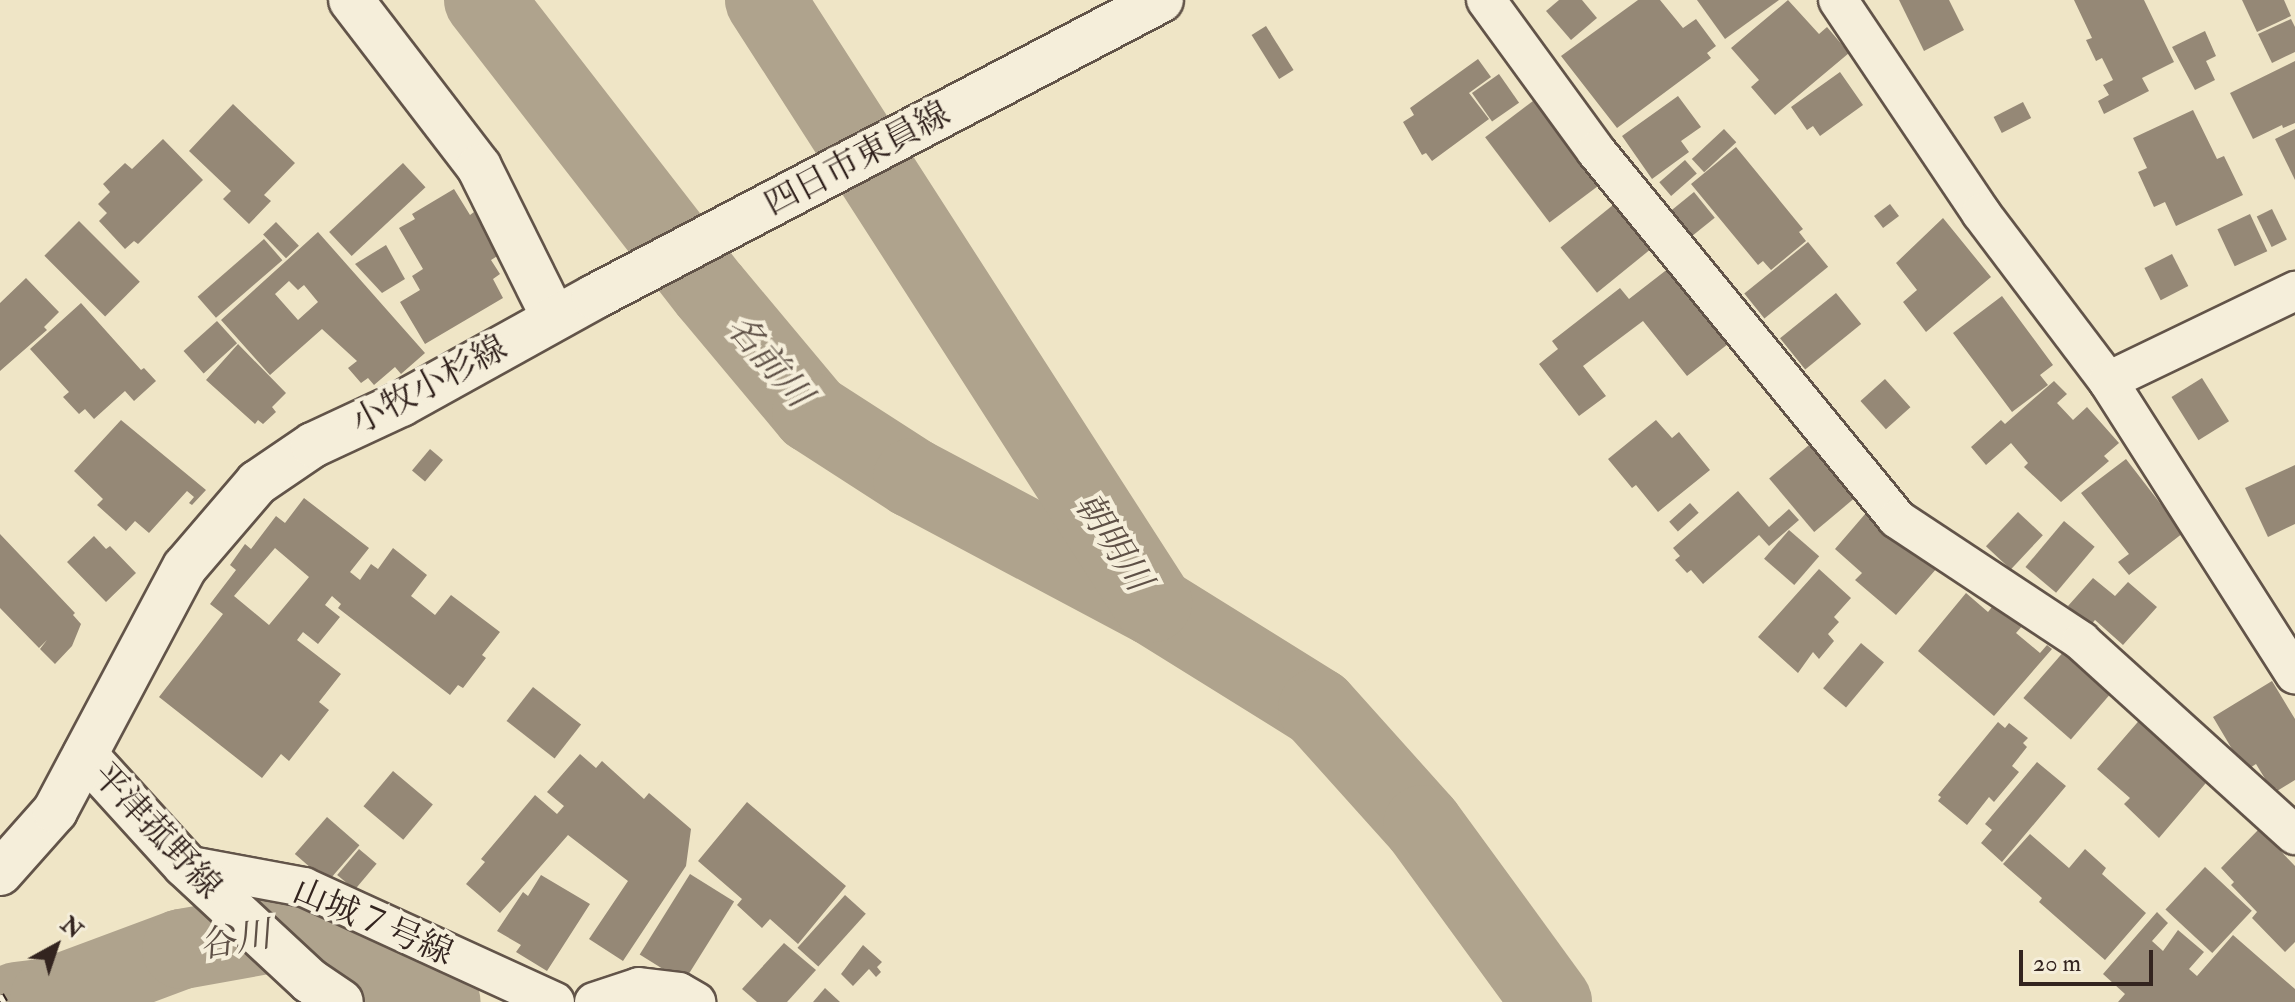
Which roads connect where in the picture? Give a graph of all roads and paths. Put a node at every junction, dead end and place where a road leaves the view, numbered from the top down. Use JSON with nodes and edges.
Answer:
{"nodes":[{"id":1,"x":351,"y":0,"type":"edge"},
{"id":2,"x":1161,"y":0,"type":"edge"},
{"id":3,"x":1486,"y":0,"type":"edge"},
{"id":4,"x":1838,"y":0,"type":"edge"},
{"id":5,"x":2295,"y":291,"type":"edge"},
{"id":6,"x":554,"y":318,"type":"junction"},
{"id":7,"x":2108,"y":381,"type":"junction"},
{"id":8,"x":2295,"y":675,"type":"edge"},
{"id":9,"x":85,"y":755,"type":"junction"},
{"id":10,"x":2295,"y":835,"type":"edge"},
{"id":11,"x":185,"y":865,"type":"junction"},
{"id":12,"x":0,"y":873,"type":"edge"},
{"id":13,"x":326,"y":991,"type":"edge"},
{"id":14,"x":555,"y":1002,"type":"edge"},
{"id":15,"x":594,"y":1002,"type":"edge"},
{"id":16,"x":696,"y":1002,"type":"edge"}],
"edges":[{"from":1,"to":6,"type":"main road"},
{"from":2,"to":6,"type":"main road","name":"四日市東員線"},
{"from":3,"to":10,"type":"street"},
{"from":4,"to":7,"type":"street"},
{"from":5,"to":7,"type":"street"},
{"from":6,"to":9,"type":"main road","name":"小牧小杉線"},
{"from":7,"to":8,"type":"street"},
{"from":9,"to":11,"type":"main road","name":"平津菰野線"},
{"from":9,"to":12,"type":"main road","name":"平津菰野線"},
{"from":11,"to":13,"type":"main road","name":"平津菰野線"},
{"from":11,"to":14,"type":"street","name":"山城７号線"},
{"from":15,"to":16,"type":"street"}]}
